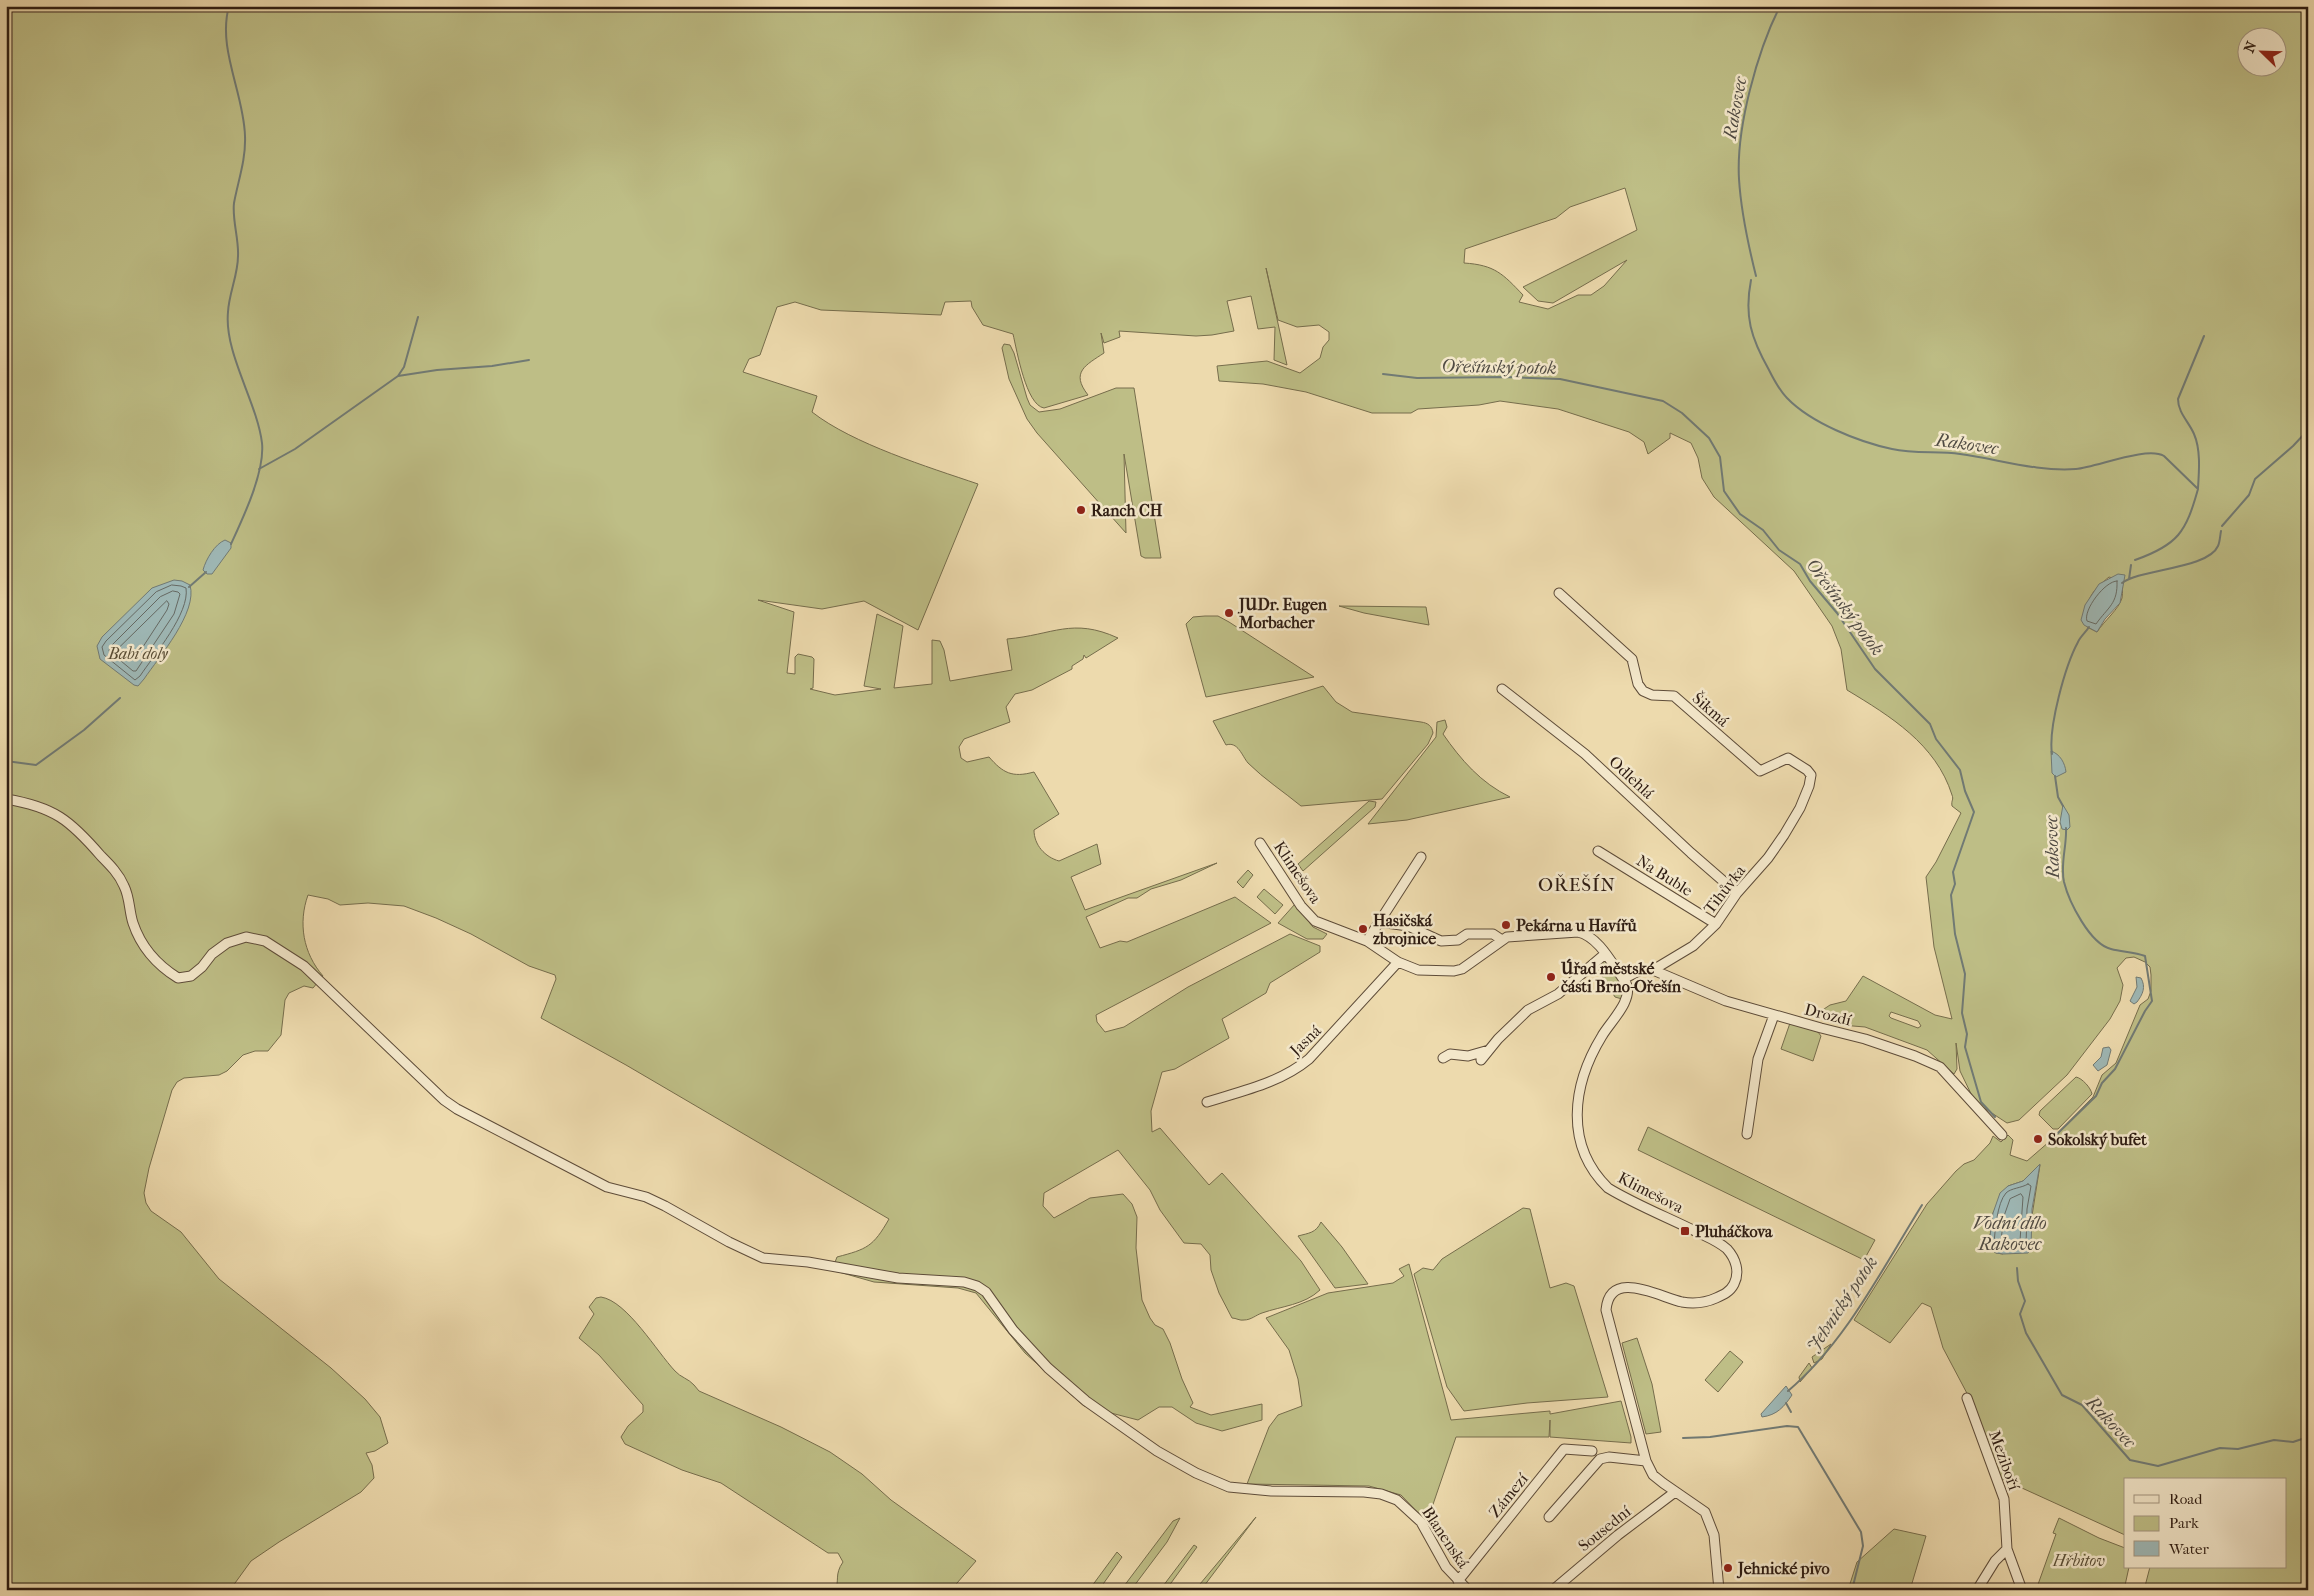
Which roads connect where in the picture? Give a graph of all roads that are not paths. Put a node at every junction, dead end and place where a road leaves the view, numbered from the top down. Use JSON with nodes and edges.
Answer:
{"nodes":[{"id":1,"x":1559,"y":593,"type":"dead end"},
{"id":2,"x":1502,"y":689,"type":"dead end"},
{"id":3,"x":6,"y":799,"type":"edge"},
{"id":4,"x":1800,"y":808,"type":"joint"},
{"id":5,"x":1260,"y":842,"type":"dead end"},
{"id":6,"x":1598,"y":851,"type":"dead end"},
{"id":7,"x":1421,"y":857,"type":"dead end"},
{"id":8,"x":1738,"y":893,"type":"junction"},
{"id":9,"x":1379,"y":922,"type":"junction"},
{"id":10,"x":1716,"y":924,"type":"junction"},
{"id":11,"x":1502,"y":940,"type":"junction"},
{"id":12,"x":1367,"y":941,"type":"junction"},
{"id":13,"x":1605,"y":954,"type":"junction"},
{"id":14,"x":1398,"y":962,"type":"junction"},
{"id":15,"x":1652,"y":970,"type":"junction"},
{"id":16,"x":1623,"y":979,"type":"junction"},
{"id":17,"x":1774,"y":1015,"type":"junction"},
{"id":18,"x":1490,"y":1050,"type":"junction"},
{"id":19,"x":1443,"y":1058,"type":"dead end"},
{"id":20,"x":1481,"y":1060,"type":"dead end"},
{"id":21,"x":1207,"y":1102,"type":"dead end"},
{"id":22,"x":1747,"y":1134,"type":"dead end"},
{"id":23,"x":2002,"y":1135,"type":"dead end"},
{"id":24,"x":1967,"y":1398,"type":"dead end"},
{"id":25,"x":1592,"y":1452,"type":"dead end"},
{"id":26,"x":1646,"y":1461,"type":"junction"},
{"id":27,"x":1675,"y":1492,"type":"junction"},
{"id":28,"x":1549,"y":1518,"type":"dead end"},
{"id":29,"x":2008,"y":1549,"type":"junction"},
{"id":30,"x":1458,"y":1581,"type":"junction"},
{"id":31,"x":1468,"y":1590,"type":"edge"},
{"id":32,"x":1553,"y":1590,"type":"edge"},
{"id":33,"x":1719,"y":1590,"type":"edge"},
{"id":34,"x":1977,"y":1590,"type":"edge"},
{"id":35,"x":2022,"y":1590,"type":"edge"}],
"edges":[{"from":1,"to":4,"type":"street","name":"Šikmá"},
{"from":2,"to":8,"type":"street","name":"Odlehlá"},
{"from":3,"to":30,"type":"street","name":"Blanenská"},
{"from":4,"to":8,"type":"street","name":"Tihůvka"},
{"from":5,"to":12,"type":"street","name":"Klimešova"},
{"from":6,"to":10,"type":"street","name":"Na Buble"},
{"from":7,"to":9,"type":"street"},
{"from":8,"to":10,"type":"street","name":"Tihůvka"},
{"from":9,"to":11,"type":"street"},
{"from":9,"to":12,"type":"street"},
{"from":10,"to":15,"type":"street","name":"Tihůvka"},
{"from":11,"to":13,"type":"street","name":"Klimešova"},
{"from":11,"to":14,"type":"street","name":"Klimešova"},
{"from":12,"to":14,"type":"street","name":"Klimešova"},
{"from":13,"to":16,"type":"street","name":"Klimešova"},
{"from":13,"to":18,"type":"street"},
{"from":14,"to":21,"type":"street","name":"Jasná"},
{"from":15,"to":16,"type":"street"},
{"from":15,"to":17,"type":"street","name":"Drozdí"},
{"from":16,"to":26,"type":"street","name":"Klimešova"},
{"from":17,"to":22,"type":"street"},
{"from":17,"to":23,"type":"street","name":"Drozdí"},
{"from":18,"to":19,"type":"street"},
{"from":18,"to":20,"type":"street"},
{"from":24,"to":29,"type":"street","name":"Meziboří"},
{"from":25,"to":30,"type":"street","name":"Zámezí"},
{"from":26,"to":27,"type":"street"},
{"from":26,"to":28,"type":"street"},
{"from":27,"to":32,"type":"street","name":"Sousední"},
{"from":27,"to":33,"type":"street"},
{"from":29,"to":34,"type":"street"},
{"from":29,"to":35,"type":"street","name":"Meziboří"},
{"from":30,"to":31,"type":"street","name":"Blanenská"}]}
